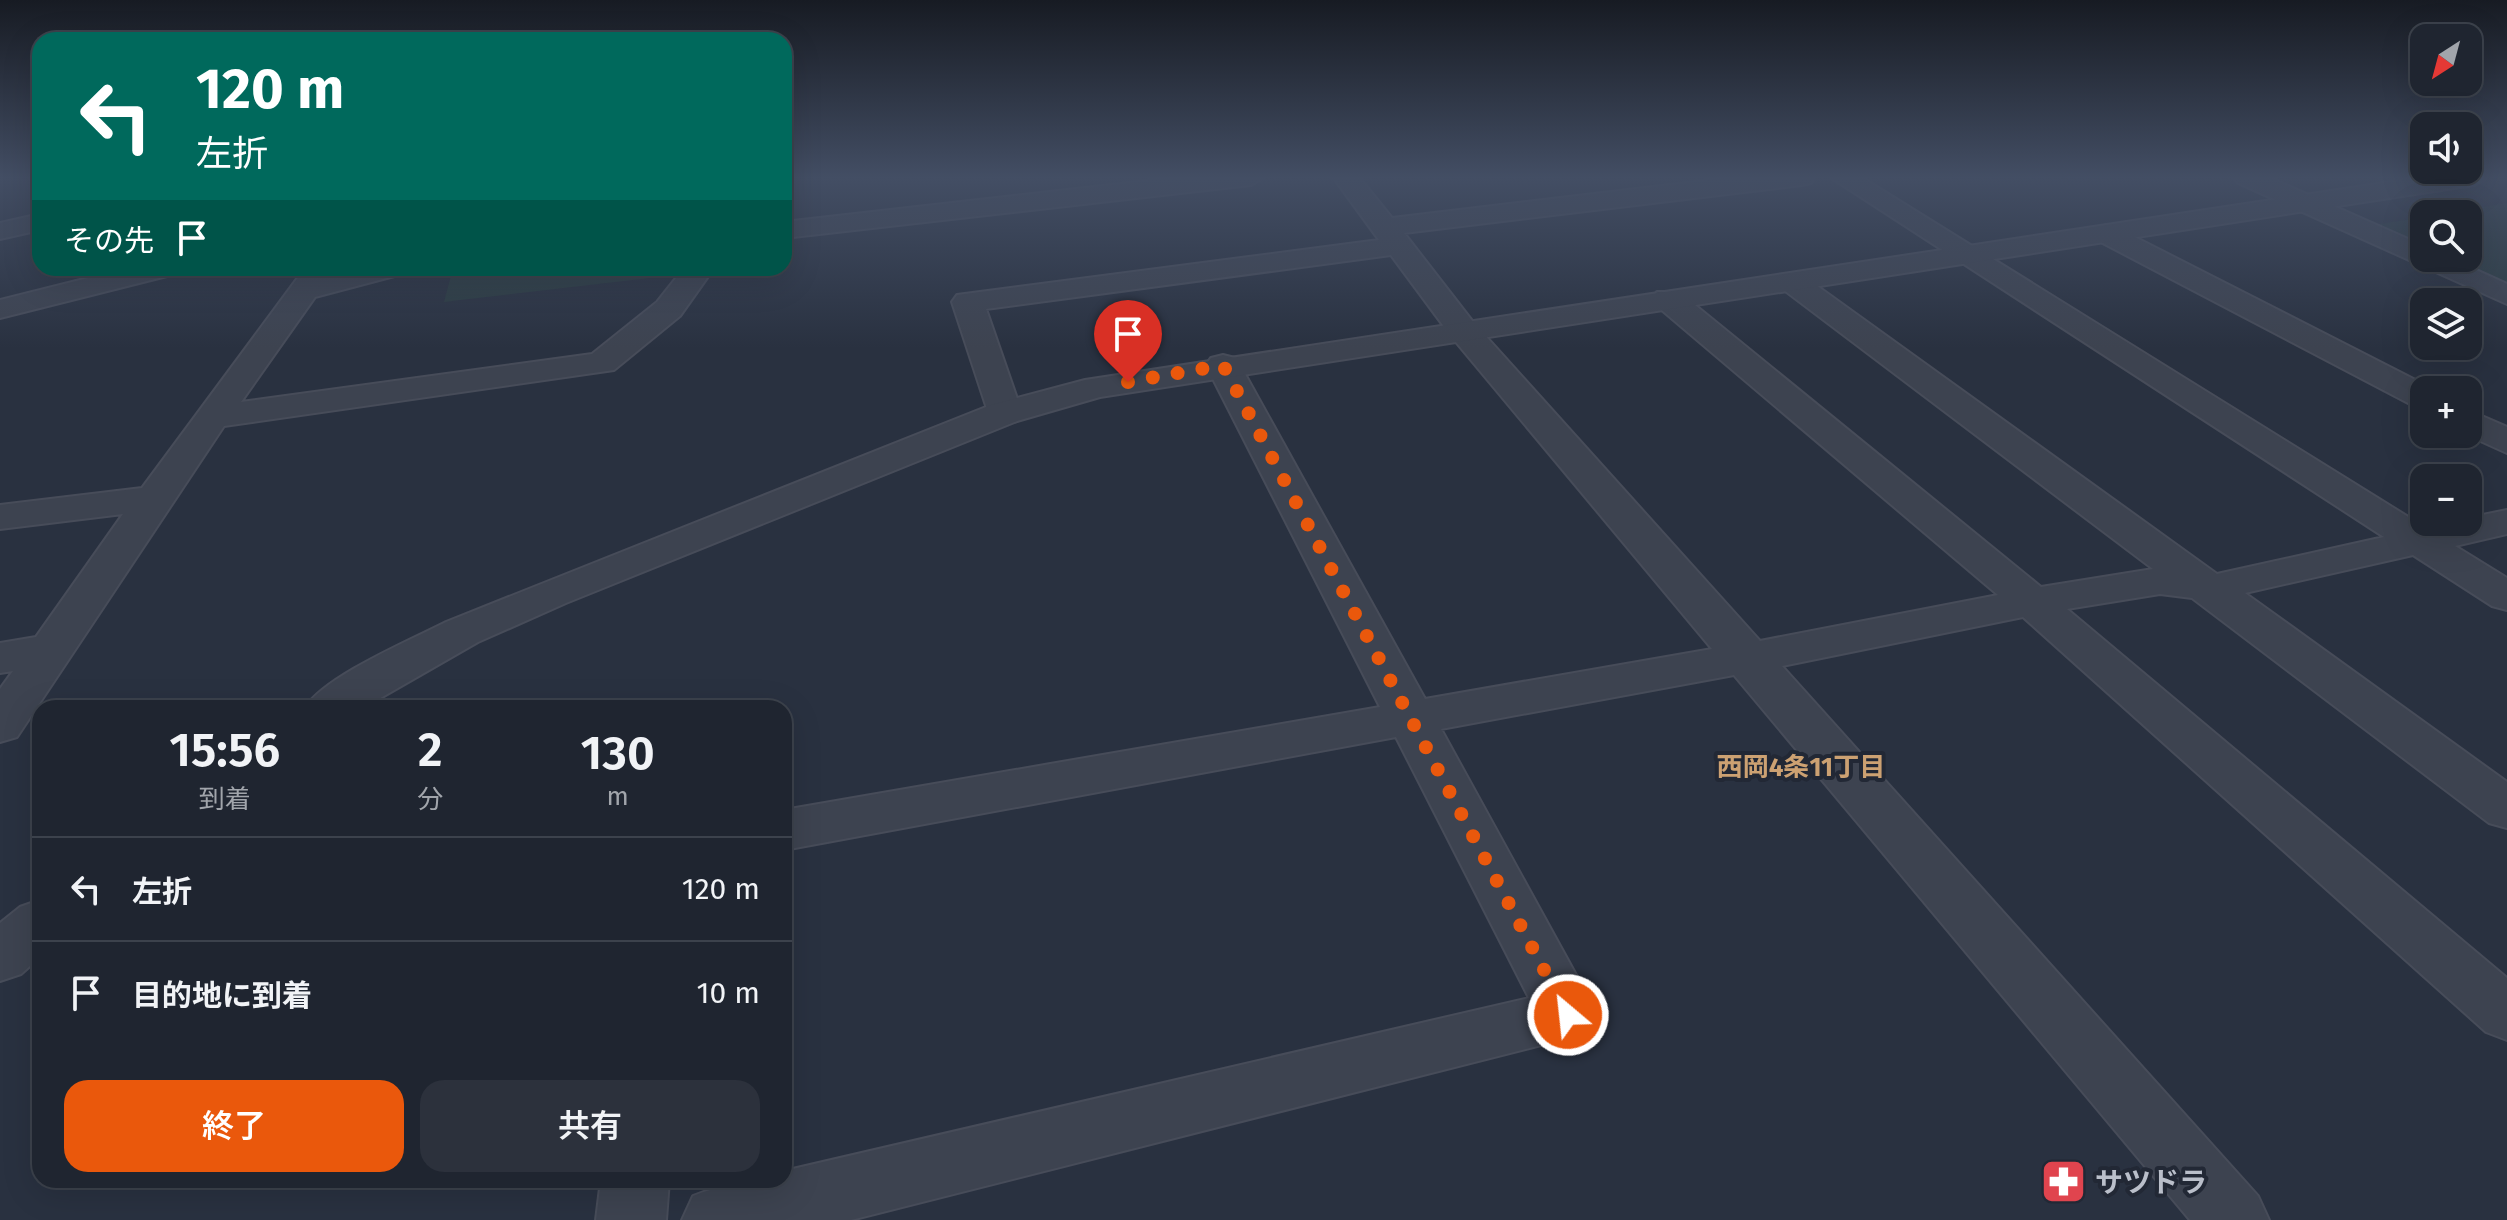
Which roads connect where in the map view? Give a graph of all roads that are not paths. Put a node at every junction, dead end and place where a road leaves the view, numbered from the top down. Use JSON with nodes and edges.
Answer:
{"nodes":[{"id":1,"x":1390,"y":234,"type":"edge"},
{"id":2,"x":1413,"y":234,"type":"edge"},
{"id":3,"x":1930,"y":234,"type":"edge"},
{"id":4,"x":2107,"y":234,"type":"joint"},
{"id":5,"x":2373,"y":234,"type":"edge"},
{"id":6,"x":1392,"y":237,"type":"junction"},
{"id":7,"x":2410,"y":251,"type":"edge"},
{"id":8,"x":1961,"y":254,"type":"junction"},
{"id":9,"x":2456,"y":272,"type":"edge"},
{"id":10,"x":132,"y":276,"type":"edge"},
{"id":11,"x":334,"y":276,"type":"edge"},
{"id":12,"x":695,"y":276,"type":"edge"},
{"id":13,"x":313,"y":279,"type":"edge"},
{"id":14,"x":1791,"y":281,"type":"junction"},
{"id":15,"x":2507,"y":295,"type":"edge"},
{"id":16,"x":1668,"y":299,"type":"junction"},
{"id":17,"x":0,"y":309,"type":"edge"},
{"id":18,"x":1462,"y":329,"type":"junction"},
{"id":19,"x":1223,"y":365,"type":"junction"},
{"id":20,"x":2410,"y":391,"type":"edge"},
{"id":21,"x":1004,"y":413,"type":"junction"},
{"id":22,"x":213,"y":417,"type":"junction"},
{"id":23,"x":2482,"y":429,"type":"edge"},
{"id":24,"x":2507,"y":442,"type":"edge"},
{"id":25,"x":154,"y":498,"type":"junction"},
{"id":26,"x":0,"y":517,"type":"edge"},
{"id":27,"x":2507,"y":522,"type":"edge"},
{"id":28,"x":2417,"y":541,"type":"junction"},
{"id":29,"x":2211,"y":588,"type":"junction"},
{"id":30,"x":2507,"y":597,"type":"edge"},
{"id":31,"x":2032,"y":602,"type":"junction"},
{"id":32,"x":49,"y":650,"type":"junction"},
{"id":33,"x":0,"y":658,"type":"edge"},
{"id":34,"x":1747,"y":658,"type":"junction"},
{"id":35,"x":341,"y":700,"type":"edge"},
{"id":36,"x":1413,"y":718,"type":"junction"},
{"id":37,"x":0,"y":725,"type":"edge"},
{"id":38,"x":2507,"y":809,"type":"edge"},
{"id":39,"x":792,"y":829,"type":"edge"},
{"id":40,"x":32,"y":930,"type":"edge"},
{"id":41,"x":0,"y":957,"type":"edge"},
{"id":42,"x":2507,"y":1014,"type":"edge"},
{"id":43,"x":634,"y":1188,"type":"edge"},
{"id":44,"x":631,"y":1220,"type":"edge"},
{"id":45,"x":717,"y":1220,"type":"edge"},
{"id":46,"x":2234,"y":1220,"type":"edge"}],
"edges":[{"from":1,"to":6,"type":"street"},
{"from":2,"to":6,"type":"street"},
{"from":3,"to":8,"type":"street"},
{"from":4,"to":8,"type":"street"},
{"from":4,"to":20,"type":"street"},
{"from":5,"to":7,"type":"street"},
{"from":6,"to":18,"type":"street"},
{"from":6,"to":21,"type":"street"},
{"from":8,"to":14,"type":"street"},
{"from":8,"to":28,"type":"street"},
{"from":9,"to":15,"type":"street"},
{"from":10,"to":17,"type":"street"},
{"from":11,"to":13,"type":"street"},
{"from":12,"to":22,"type":"street"},
{"from":13,"to":22,"type":"street"},
{"from":14,"to":16,"type":"street"},
{"from":14,"to":29,"type":"street"},
{"from":16,"to":18,"type":"street"},
{"from":16,"to":31,"type":"street"},
{"from":18,"to":19,"type":"street"},
{"from":18,"to":34,"type":"street"},
{"from":19,"to":21,"type":"street"},
{"from":19,"to":36,"type":"street"},
{"from":21,"to":35,"type":"street"},
{"from":22,"to":25,"type":"street"},
{"from":23,"to":24,"type":"street"},
{"from":25,"to":26,"type":"street"},
{"from":25,"to":32,"type":"street"},
{"from":27,"to":28,"type":"street"},
{"from":28,"to":29,"type":"street"},
{"from":28,"to":30,"type":"street"},
{"from":29,"to":31,"type":"street"},
{"from":29,"to":38,"type":"street"},
{"from":31,"to":34,"type":"street"},
{"from":31,"to":42,"type":"street"},
{"from":32,"to":33,"type":"street"},
{"from":32,"to":37,"type":"street"},
{"from":34,"to":36,"type":"street"},
{"from":34,"to":46,"type":"street"},
{"from":36,"to":39,"type":"street"},
{"from":36,"to":45,"type":"street"},
{"from":40,"to":41,"type":"street"},
{"from":43,"to":44,"type":"street"}]}
